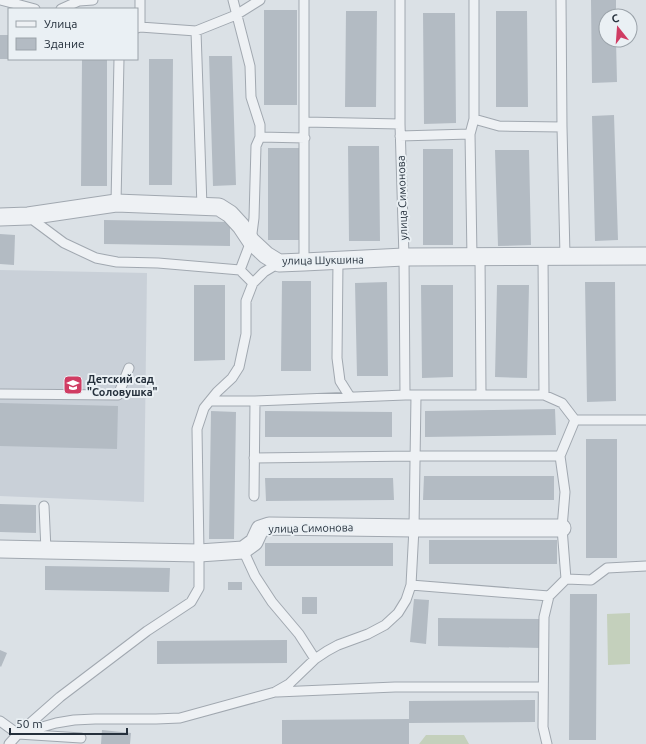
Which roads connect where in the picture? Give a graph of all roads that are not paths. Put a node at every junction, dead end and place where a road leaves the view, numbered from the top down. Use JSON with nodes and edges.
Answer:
{"nodes":[{"id":1,"x":1,"y":0,"type":"edge"},
{"id":2,"x":94,"y":0,"type":"edge"},
{"id":3,"x":140,"y":0,"type":"edge"},
{"id":4,"x":233,"y":0,"type":"edge"},
{"id":5,"x":260,"y":0,"type":"edge"},
{"id":6,"x":304,"y":0,"type":"edge"},
{"id":7,"x":400,"y":0,"type":"edge"},
{"id":8,"x":474,"y":0,"type":"edge"},
{"id":9,"x":561,"y":0,"type":"edge"},
{"id":10,"x":10,"y":1,"type":"edge"},
{"id":11,"x":32,"y":8,"type":"edge"},
{"id":12,"x":63,"y":8,"type":"edge"},
{"id":13,"x":236,"y":15,"type":"junction"},
{"id":14,"x":138,"y":28,"type":"edge"},
{"id":15,"x":196,"y":31,"type":"junction"},
{"id":16,"x":119,"y":60,"type":"edge"},
{"id":17,"x":474,"y":119,"type":"junction"},
{"id":18,"x":305,"y":122,"type":"junction"},
{"id":19,"x":400,"y":124,"type":"junction"},
{"id":20,"x":562,"y":127,"type":"junction"},
{"id":21,"x":470,"y":134,"type":"junction"},
{"id":22,"x":260,"y":136,"type":"junction"},
{"id":23,"x":400,"y":136,"type":"junction"},
{"id":24,"x":305,"y":138,"type":"junction"},
{"id":25,"x":116,"y":203,"type":"junction"},
{"id":26,"x":202,"y":207,"type":"junction"},
{"id":27,"x":28,"y":216,"type":"junction"},
{"id":28,"x":0,"y":217,"type":"edge"},
{"id":29,"x":251,"y":242,"type":"junction"},
{"id":30,"x":476,"y":256,"type":"junction"},
{"id":31,"x":543,"y":256,"type":"junction"},
{"id":32,"x":565,"y":256,"type":"junction"},
{"id":33,"x":646,"y":256,"type":"edge"},
{"id":34,"x":404,"y":257,"type":"junction"},
{"id":35,"x":338,"y":261,"type":"junction"},
{"id":36,"x":279,"y":262,"type":"junction"},
{"id":37,"x":304,"y":262,"type":"junction"},
{"id":38,"x":240,"y":270,"type":"junction"},
{"id":39,"x":253,"y":283,"type":"junction"},
{"id":40,"x":129,"y":368,"type":"dead end"},
{"id":41,"x":0,"y":394,"type":"edge"},
{"id":42,"x":405,"y":395,"type":"junction"},
{"id":43,"x":481,"y":395,"type":"junction"},
{"id":44,"x":544,"y":395,"type":"junction"},
{"id":45,"x":416,"y":396,"type":"junction"},
{"id":46,"x":350,"y":397,"type":"junction"},
{"id":47,"x":210,"y":400,"type":"junction"},
{"id":48,"x":255,"y":401,"type":"junction"},
{"id":49,"x":575,"y":420,"type":"junction"},
{"id":50,"x":646,"y":420,"type":"edge"},
{"id":51,"x":415,"y":456,"type":"junction"},
{"id":52,"x":560,"y":456,"type":"junction"},
{"id":53,"x":254,"y":458,"type":"junction"},
{"id":54,"x":254,"y":496,"type":"dead end"},
{"id":55,"x":44,"y":506,"type":"dead end"},
{"id":56,"x":414,"y":528,"type":"junction"},
{"id":57,"x":562,"y":528,"type":"junction"},
{"id":58,"x":0,"y":549,"type":"edge"},
{"id":59,"x":46,"y":550,"type":"junction"},
{"id":60,"x":243,"y":550,"type":"junction"},
{"id":61,"x":199,"y":553,"type":"junction"},
{"id":62,"x":646,"y":566,"type":"edge"},
{"id":63,"x":566,"y":579,"type":"junction"},
{"id":64,"x":412,"y":585,"type":"junction"},
{"id":65,"x":549,"y":596,"type":"junction"},
{"id":66,"x":315,"y":659,"type":"junction"},
{"id":67,"x":543,"y":688,"type":"junction"},
{"id":68,"x":275,"y":692,"type":"junction"},
{"id":69,"x":0,"y":721,"type":"edge"},
{"id":70,"x":18,"y":734,"type":"junction"},
{"id":71,"x":81,"y":738,"type":"dead end"},
{"id":72,"x":9,"y":744,"type":"edge"},
{"id":73,"x":547,"y":744,"type":"edge"}],
"edges":[{"from":1,"to":10,"type":"lane"},
{"from":2,"to":12,"type":"lane"},
{"from":3,"to":14,"type":"lane"},
{"from":4,"to":13,"type":"lane"},
{"from":5,"to":13,"type":"lane"},
{"from":6,"to":18,"type":"lane"},
{"from":7,"to":19,"type":"lane","name":"улица Симонова"},
{"from":8,"to":17,"type":"lane"},
{"from":9,"to":20,"type":"lane"},
{"from":10,"to":11,"type":"lane"},
{"from":13,"to":15,"type":"lane"},
{"from":13,"to":22,"type":"lane"},
{"from":14,"to":15,"type":"lane"},
{"from":15,"to":26,"type":"lane"},
{"from":16,"to":25,"type":"lane"},
{"from":17,"to":20,"type":"lane"},
{"from":17,"to":21,"type":"lane"},
{"from":18,"to":19,"type":"lane"},
{"from":18,"to":24,"type":"lane"},
{"from":19,"to":23,"type":"lane","name":"улица Симонова"},
{"from":20,"to":32,"type":"lane"},
{"from":21,"to":23,"type":"lane"},
{"from":21,"to":30,"type":"lane"},
{"from":22,"to":24,"type":"lane"},
{"from":22,"to":29,"type":"lane"},
{"from":23,"to":34,"type":"lane","name":"улица Симонова"},
{"from":24,"to":37,"type":"lane"},
{"from":25,"to":26,"type":"street","name":"улица Шукшина"},
{"from":25,"to":27,"type":"street","name":"улица Шукшина"},
{"from":26,"to":29,"type":"street","name":"улица Шукшина"},
{"from":27,"to":28,"type":"street","name":"улица Шукшина"},
{"from":27,"to":38,"type":"lane"},
{"from":29,"to":36,"type":"street","name":"улица Шукшина"},
{"from":29,"to":38,"type":"lane"},
{"from":30,"to":31,"type":"street","name":"улица Шукшина"},
{"from":30,"to":34,"type":"street","name":"улица Шукшина"},
{"from":30,"to":43,"type":"lane"},
{"from":31,"to":32,"type":"street","name":"улица Шукшина"},
{"from":31,"to":44,"type":"lane"},
{"from":32,"to":33,"type":"street","name":"улица Шукшина"},
{"from":34,"to":35,"type":"street","name":"улица Шукшина"},
{"from":34,"to":42,"type":"lane","name":"улица Симонова"},
{"from":35,"to":37,"type":"street","name":"улица Шукшина"},
{"from":35,"to":46,"type":"lane"},
{"from":36,"to":37,"type":"street","name":"улица Шукшина"},
{"from":36,"to":39,"type":"lane"},
{"from":38,"to":39,"type":"lane"},
{"from":39,"to":47,"type":"lane"},
{"from":40,"to":41,"type":"lane"},
{"from":42,"to":45,"type":"lane"},
{"from":42,"to":46,"type":"lane"},
{"from":43,"to":44,"type":"lane"},
{"from":43,"to":45,"type":"lane"},
{"from":44,"to":49,"type":"lane"},
{"from":45,"to":51,"type":"lane"},
{"from":46,"to":48,"type":"lane"},
{"from":47,"to":48,"type":"lane"},
{"from":47,"to":61,"type":"lane"},
{"from":48,"to":53,"type":"lane"},
{"from":49,"to":50,"type":"lane"},
{"from":49,"to":52,"type":"lane"},
{"from":51,"to":52,"type":"lane"},
{"from":51,"to":53,"type":"lane"},
{"from":51,"to":56,"type":"lane"},
{"from":52,"to":57,"type":"lane"},
{"from":53,"to":54,"type":"lane"},
{"from":55,"to":59,"type":"lane"},
{"from":56,"to":57,"type":"street","name":"улица Симонова"},
{"from":56,"to":60,"type":"street","name":"улица Симонова"},
{"from":56,"to":64,"type":"lane"},
{"from":57,"to":63,"type":"lane"},
{"from":58,"to":59,"type":"street"},
{"from":59,"to":61,"type":"street"},
{"from":60,"to":61,"type":"street"},
{"from":60,"to":66,"type":"lane"},
{"from":61,"to":70,"type":"lane"},
{"from":62,"to":63,"type":"lane"},
{"from":63,"to":65,"type":"lane"},
{"from":64,"to":65,"type":"lane"},
{"from":64,"to":66,"type":"lane"},
{"from":65,"to":67,"type":"lane"},
{"from":66,"to":68,"type":"lane"},
{"from":67,"to":68,"type":"lane"},
{"from":67,"to":73,"type":"lane"},
{"from":68,"to":70,"type":"lane"},
{"from":69,"to":70,"type":"lane"},
{"from":70,"to":71,"type":"lane"},
{"from":70,"to":72,"type":"lane"}]}
